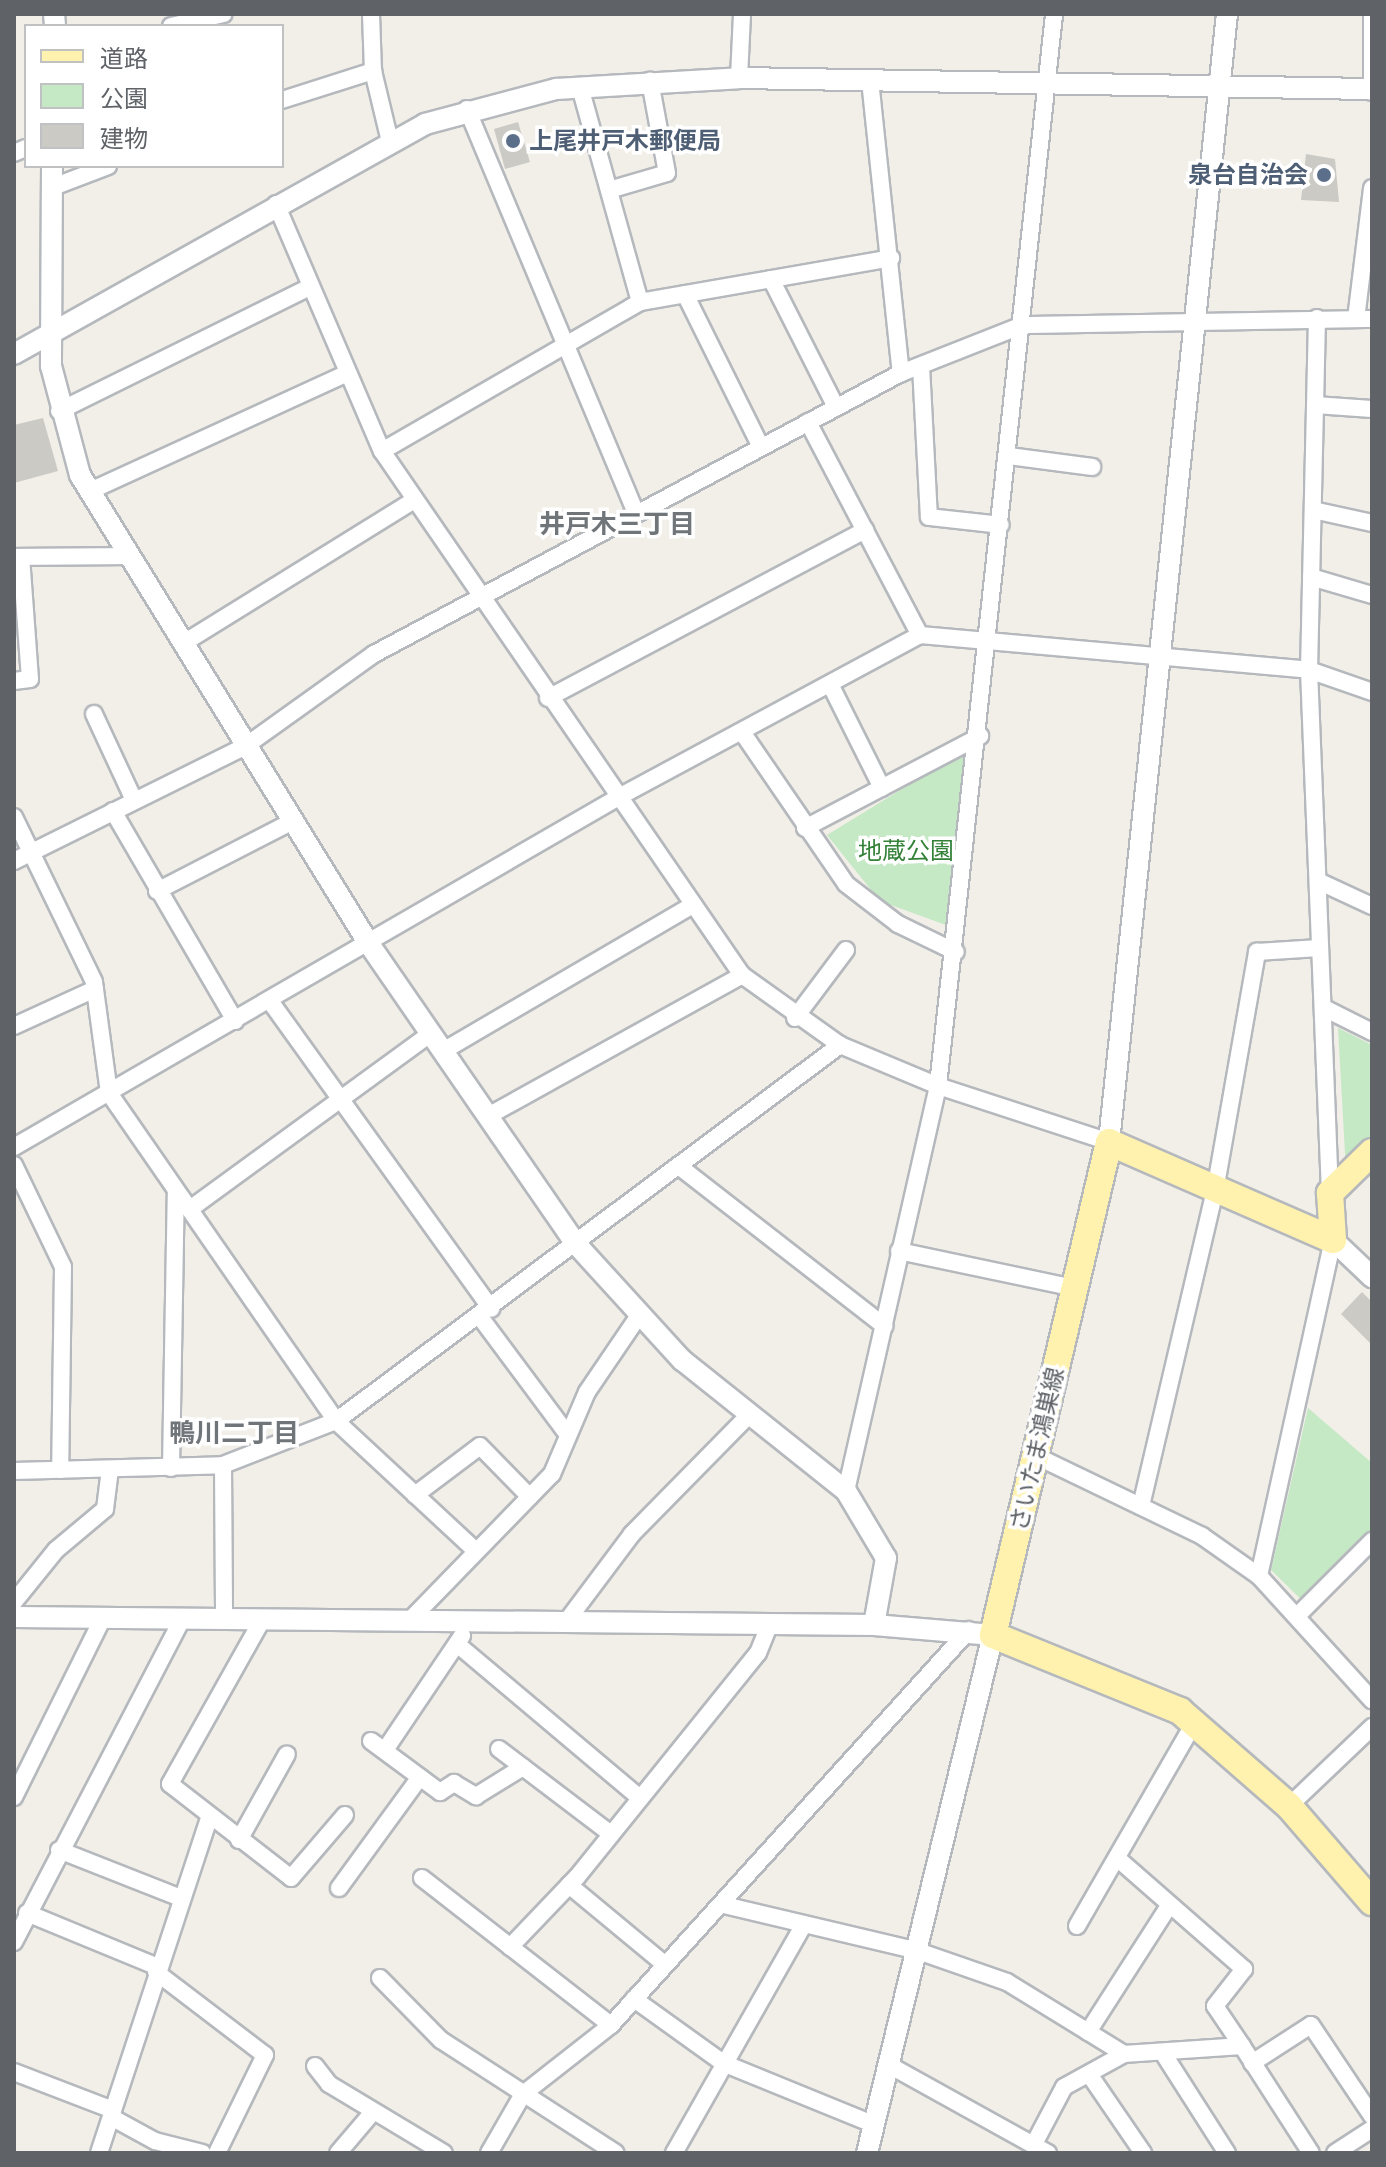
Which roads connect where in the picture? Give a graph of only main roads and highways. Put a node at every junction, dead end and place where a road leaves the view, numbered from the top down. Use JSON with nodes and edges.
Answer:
{"nodes":[{"id":1,"x":1372,"y":1152,"type":"edge"},
{"id":2,"x":1372,"y":1902,"type":"edge"}],
"edges":[{"from":1,"to":2,"type":"main road","name":"さいたま鴻巣線"}]}
